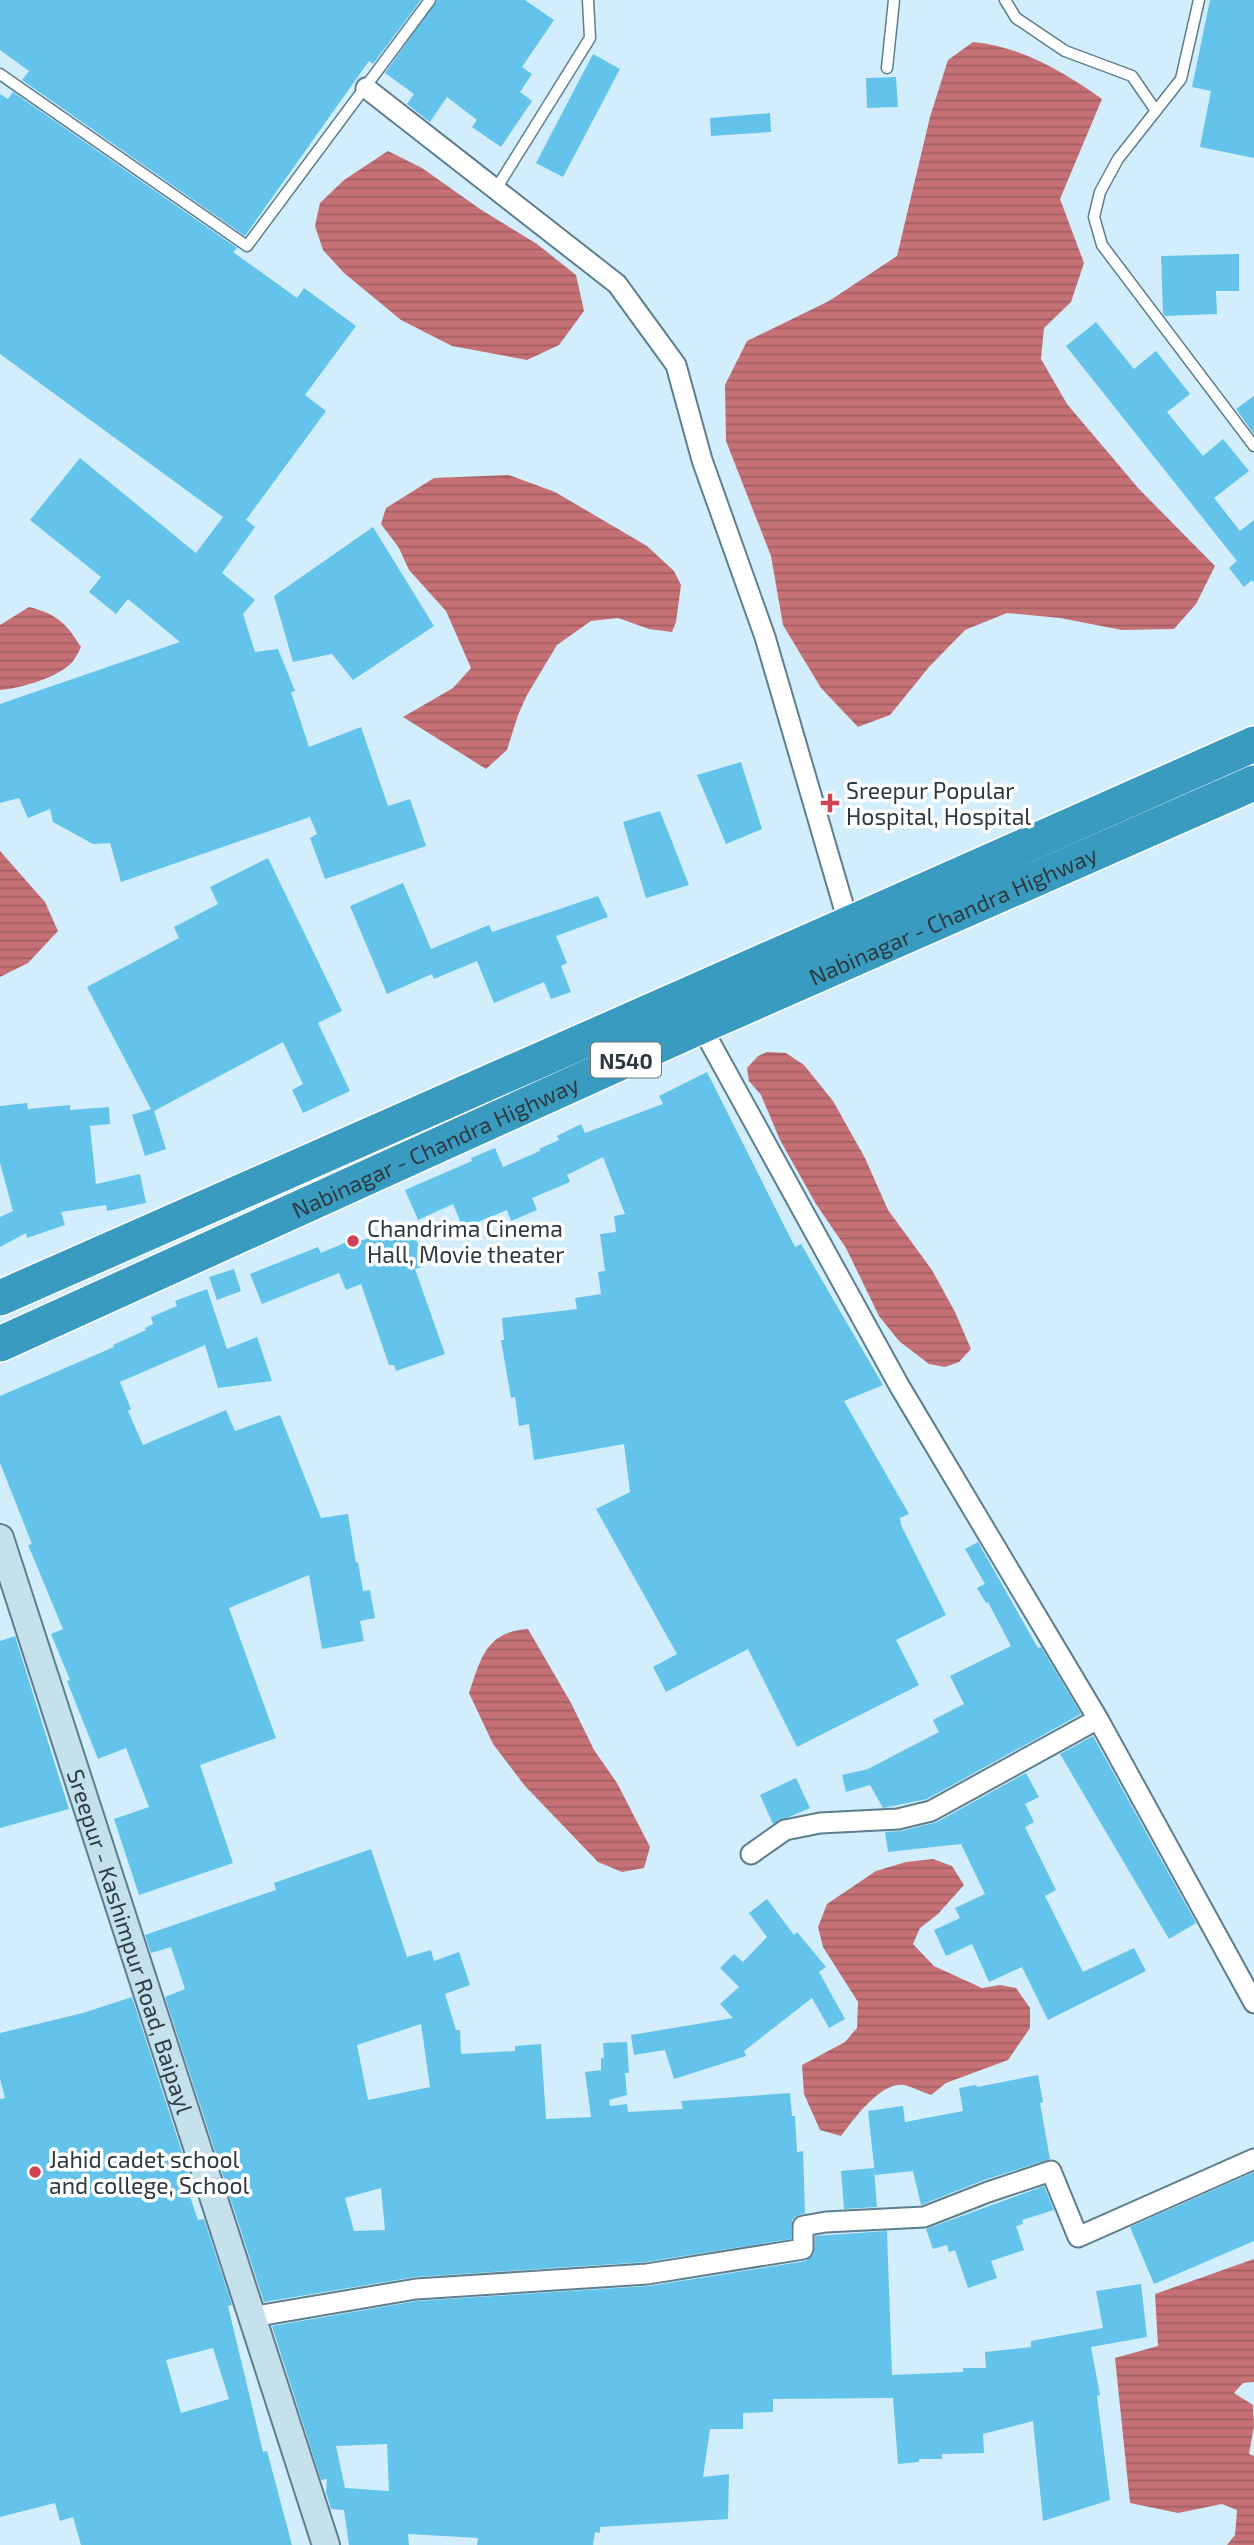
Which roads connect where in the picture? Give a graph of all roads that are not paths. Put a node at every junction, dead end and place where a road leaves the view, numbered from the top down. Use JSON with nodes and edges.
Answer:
{"nodes":[{"id":1,"x":430,"y":0,"type":"edge"},
{"id":2,"x":589,"y":0,"type":"edge"},
{"id":3,"x":894,"y":0,"type":"edge"},
{"id":4,"x":1006,"y":0,"type":"edge"},
{"id":5,"x":1199,"y":0,"type":"edge"},
{"id":6,"x":887,"y":68,"type":"dead end"},
{"id":7,"x":0,"y":74,"type":"edge"},
{"id":8,"x":366,"y":88,"type":"junction"},
{"id":9,"x":1156,"y":111,"type":"junction"},
{"id":10,"x":496,"y":189,"type":"junction"},
{"id":11,"x":1254,"y":446,"type":"edge"},
{"id":12,"x":1254,"y":744,"type":"edge"},
{"id":13,"x":1254,"y":783,"type":"edge"},
{"id":14,"x":849,"y":925,"type":"junction"},
{"id":15,"x":701,"y":1026,"type":"junction"},
{"id":16,"x":0,"y":1298,"type":"edge"},
{"id":17,"x":0,"y":1344,"type":"edge"},
{"id":18,"x":0,"y":1538,"type":"edge"},
{"id":19,"x":1098,"y":1719,"type":"junction"},
{"id":20,"x":751,"y":1854,"type":"dead end"},
{"id":21,"x":1254,"y":2003,"type":"edge"},
{"id":22,"x":1254,"y":2159,"type":"edge"},
{"id":23,"x":251,"y":2317,"type":"junction"},
{"id":24,"x":326,"y":2545,"type":"edge"}],
"edges":[{"from":1,"to":8,"type":"lane"},
{"from":2,"to":10,"type":"lane"},
{"from":3,"to":6,"type":"lane"},
{"from":4,"to":9,"type":"lane"},
{"from":5,"to":9,"type":"lane"},
{"from":7,"to":8,"type":"lane"},
{"from":8,"to":10,"type":"street"},
{"from":9,"to":11,"type":"lane"},
{"from":10,"to":14,"type":"street"},
{"from":12,"to":14,"type":"highway","name":"Nabinagar - Chandra Highway","number":"N540"},
{"from":13,"to":15,"type":"highway","name":"Nabinagar - Chandra Highway","number":"N540"},
{"from":14,"to":16,"type":"highway","name":"Nabinagar - Chandra Highway","number":"N540"},
{"from":15,"to":17,"type":"highway","name":"Nabinagar - Chandra Highway","number":"N540"},
{"from":15,"to":19,"type":"street"},
{"from":18,"to":23,"type":"street","name":"Sreepur - Kashimpur Road, Baipayl"},
{"from":19,"to":20,"type":"street"},
{"from":19,"to":21,"type":"street"},
{"from":22,"to":23,"type":"street"},
{"from":23,"to":24,"type":"street","name":"Sreepur - Kashimpur Road, Baipayl"}]}
